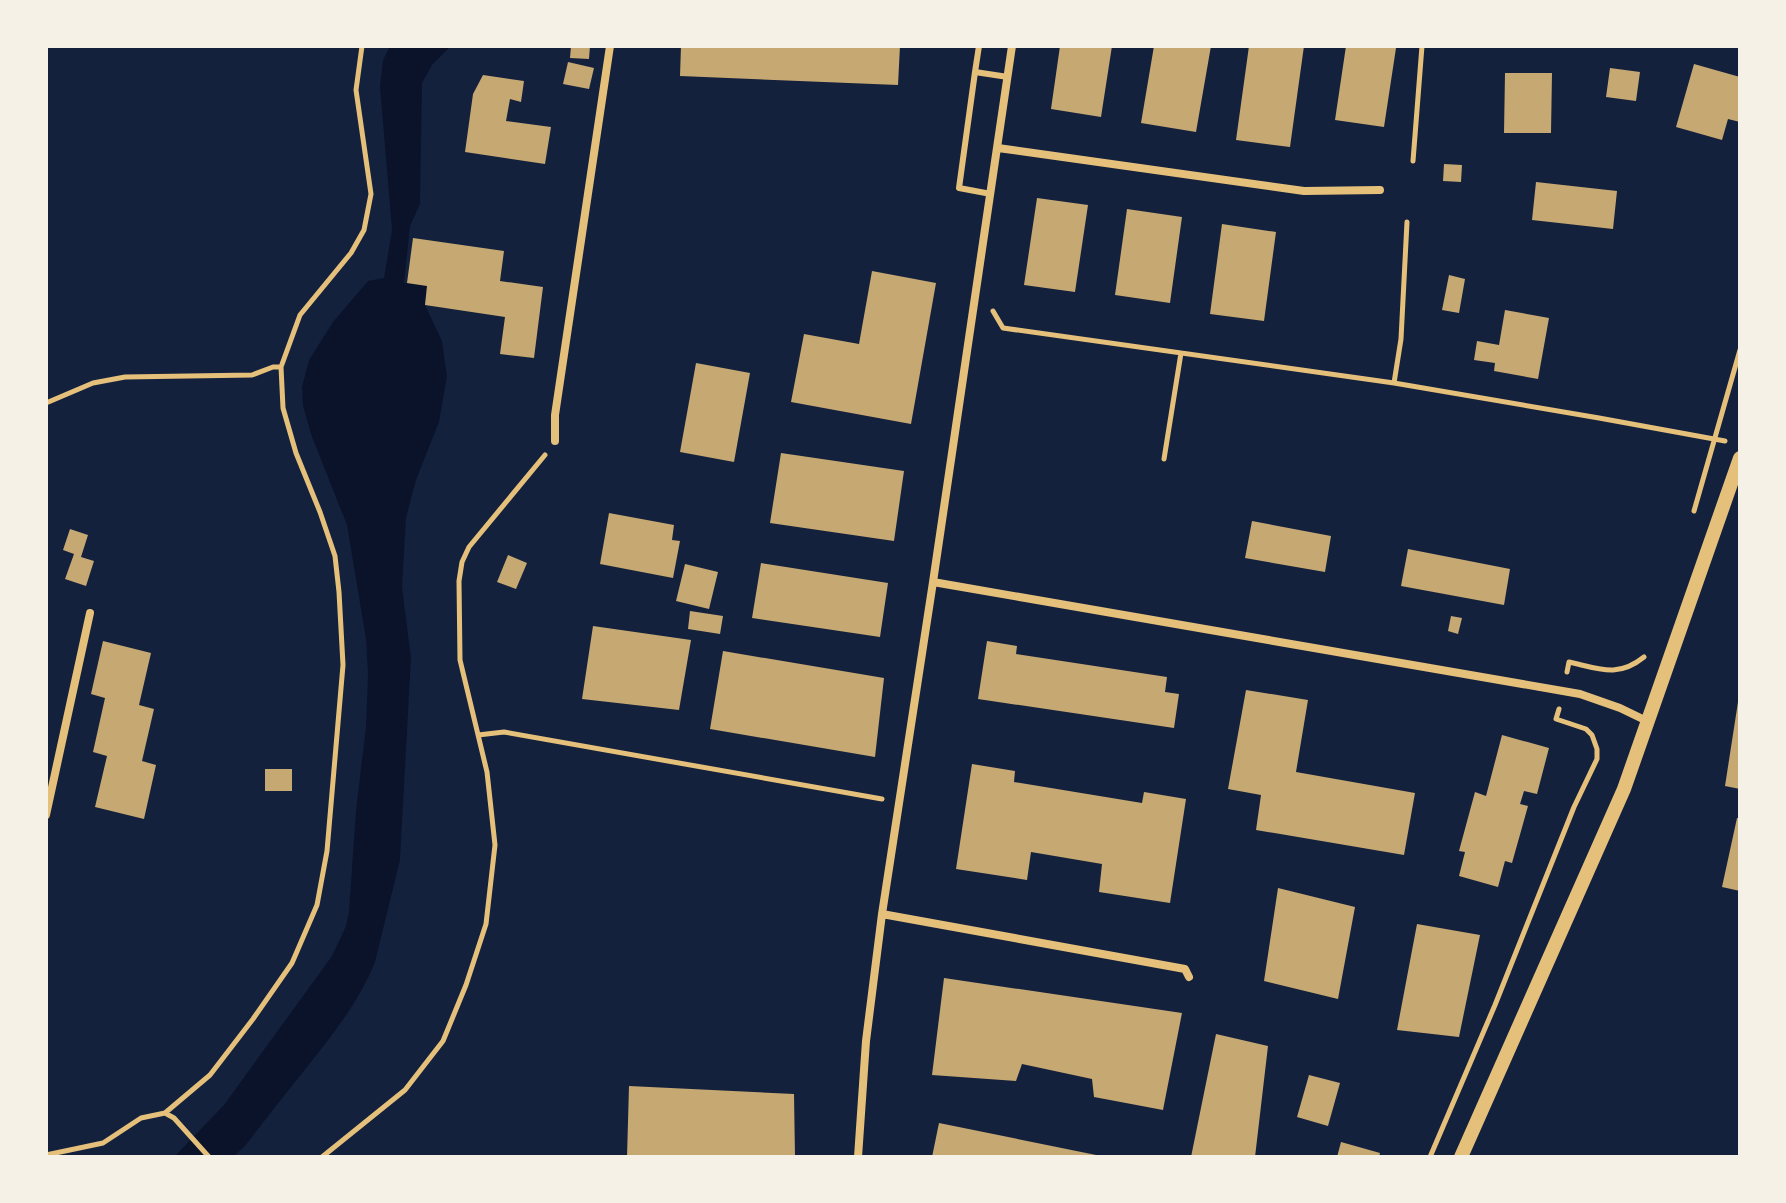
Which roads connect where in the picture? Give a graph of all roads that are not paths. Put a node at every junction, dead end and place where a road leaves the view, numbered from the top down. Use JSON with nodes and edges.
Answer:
{"nodes":[{"id":1,"x":610,"y":46,"type":"edge"},
{"id":2,"x":979,"y":46,"type":"edge"},
{"id":3,"x":1012,"y":46,"type":"edge"},
{"id":4,"x":975,"y":72,"type":"junction"},
{"id":5,"x":1008,"y":77,"type":"junction"},
{"id":6,"x":998,"y":148,"type":"junction"},
{"id":7,"x":1380,"y":190,"type":"dead end"},
{"id":8,"x":991,"y":194,"type":"junction"},
{"id":9,"x":555,"y":441,"type":"road end"},
{"id":10,"x":1740,"y":458,"type":"edge"},
{"id":11,"x":933,"y":582,"type":"junction"},
{"id":12,"x":90,"y":613,"type":"dead end"},
{"id":13,"x":1649,"y":722,"type":"junction"},
{"id":14,"x":46,"y":815,"type":"edge"},
{"id":15,"x":882,"y":914,"type":"junction"},
{"id":16,"x":1189,"y":977,"type":"dead end"},
{"id":17,"x":858,"y":1157,"type":"edge"},
{"id":18,"x":1461,"y":1157,"type":"edge"}],
"edges":[{"from":1,"to":9,"type":"street"},
{"from":2,"to":4,"type":"lane"},
{"from":3,"to":5,"type":"street"},
{"from":4,"to":5,"type":"lane"},
{"from":4,"to":8,"type":"lane"},
{"from":5,"to":6,"type":"street"},
{"from":6,"to":7,"type":"street"},
{"from":6,"to":8,"type":"street"},
{"from":8,"to":11,"type":"street"},
{"from":10,"to":13,"type":"street"},
{"from":11,"to":13,"type":"street"},
{"from":11,"to":15,"type":"street"},
{"from":12,"to":14,"type":"street"},
{"from":13,"to":18,"type":"street"},
{"from":15,"to":16,"type":"street"},
{"from":15,"to":17,"type":"street"}]}
